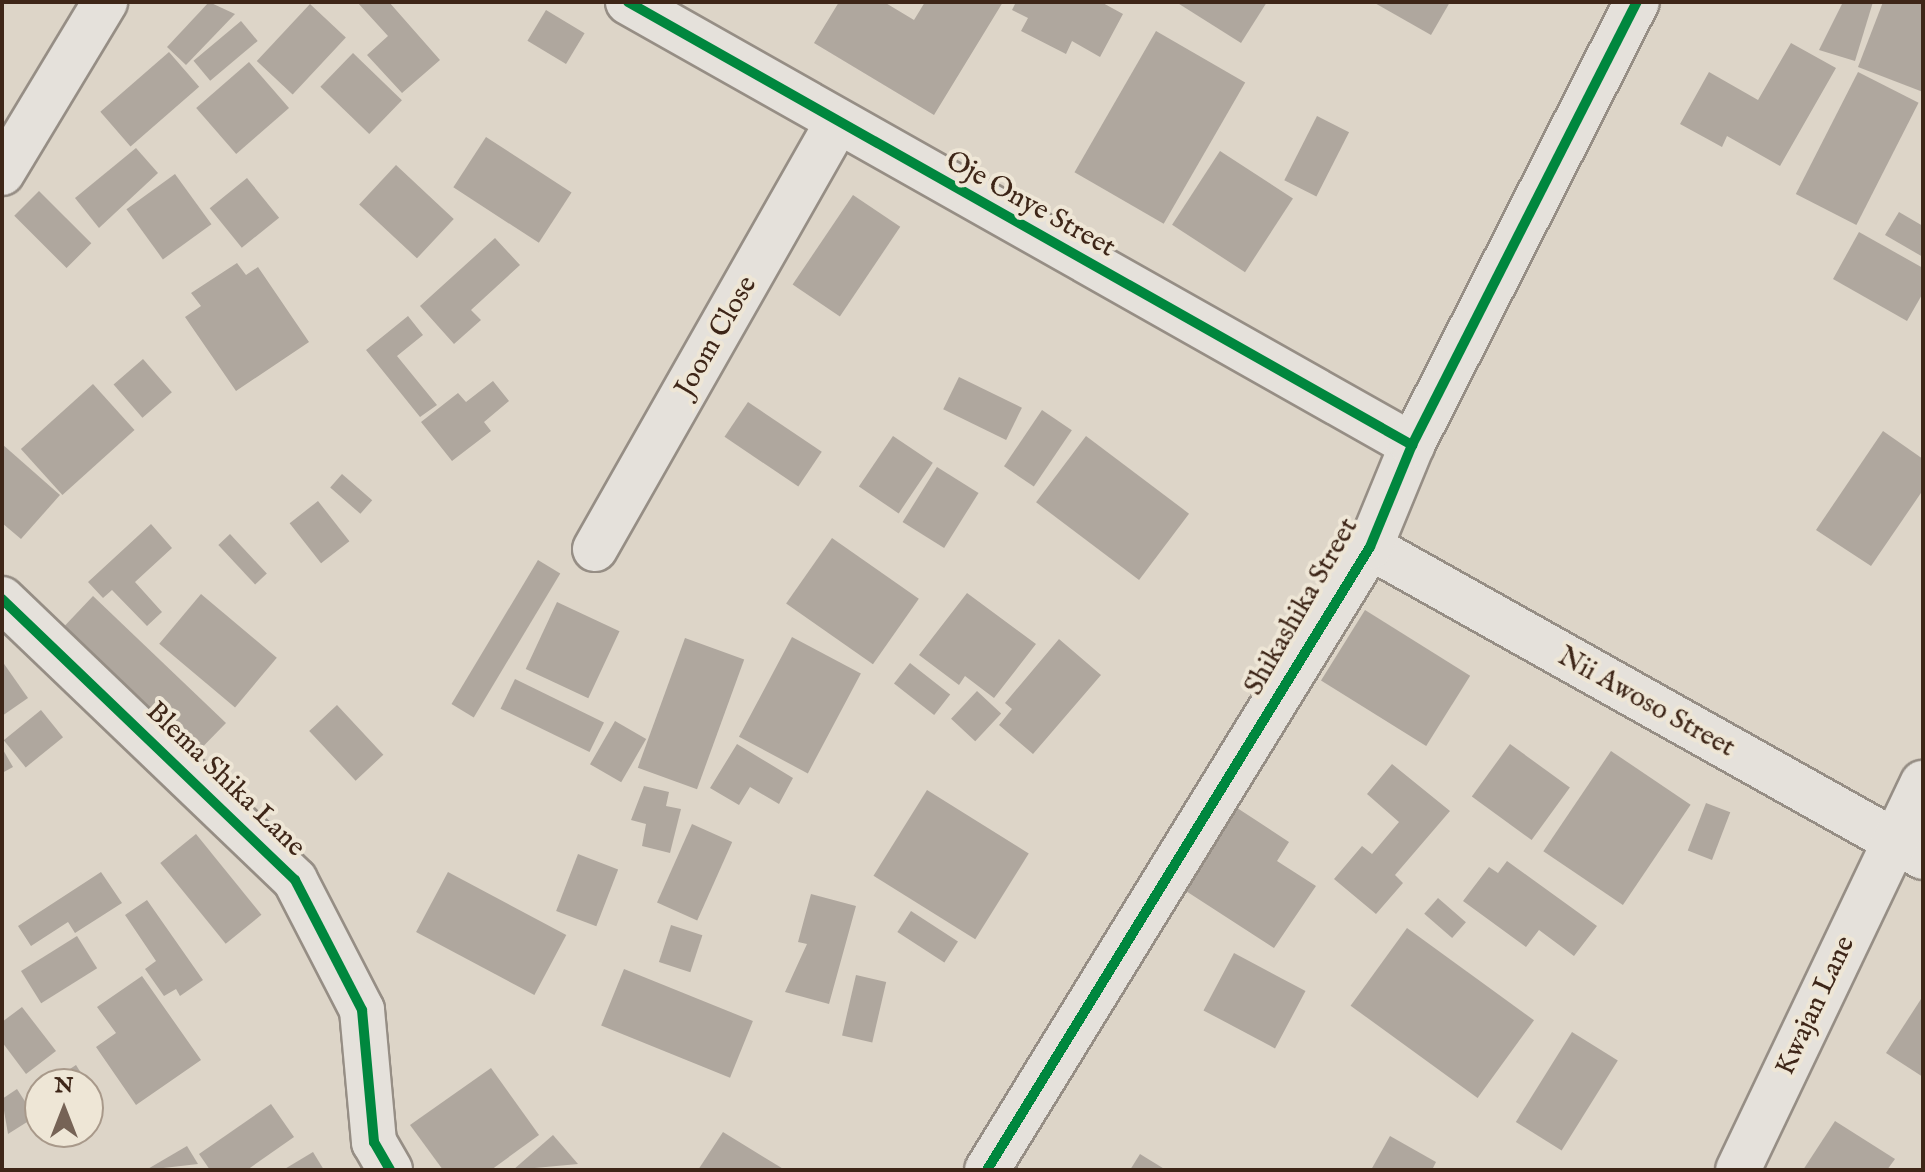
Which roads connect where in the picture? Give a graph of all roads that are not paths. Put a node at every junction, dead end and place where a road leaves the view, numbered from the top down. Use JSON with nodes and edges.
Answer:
{"nodes":[{"id":1,"x":105,"y":2,"type":"edge"},
{"id":2,"x":628,"y":2,"type":"edge"},
{"id":3,"x":1637,"y":2,"type":"edge"},
{"id":4,"x":836,"y":124,"type":"junction"},
{"id":5,"x":2,"y":173,"type":"edge"},
{"id":6,"x":1412,"y":445,"type":"junction"},
{"id":7,"x":1370,"y":547,"type":"junction"},
{"id":8,"x":595,"y":549,"type":"dead end"},
{"id":9,"x":2,"y":599,"type":"edge"},
{"id":10,"x":1923,"y":783,"type":"edge"},
{"id":11,"x":1908,"y":850,"type":"edge"},
{"id":12,"x":390,"y":1170,"type":"edge"},
{"id":13,"x":987,"y":1170,"type":"edge"},
{"id":14,"x":1738,"y":1170,"type":"edge"}],
"edges":[{"from":1,"to":5,"type":"street"},
{"from":2,"to":4,"type":"street","name":"Oje Onye Street"},
{"from":3,"to":6,"type":"street","name":"Shikashika Street"},
{"from":4,"to":6,"type":"street","name":"Oje Onye Street"},
{"from":4,"to":8,"type":"street","name":"Joom Close"},
{"from":6,"to":7,"type":"street","name":"Shikashika Street"},
{"from":7,"to":11,"type":"street","name":"Nii Awoso Street"},
{"from":7,"to":13,"type":"street","name":"Shikashika Street"},
{"from":9,"to":12,"type":"street","name":"Blema Shika Lane"},
{"from":10,"to":11,"type":"street","name":"Kwajan Lane"},
{"from":11,"to":14,"type":"street","name":"Kwajan Lane"}]}
